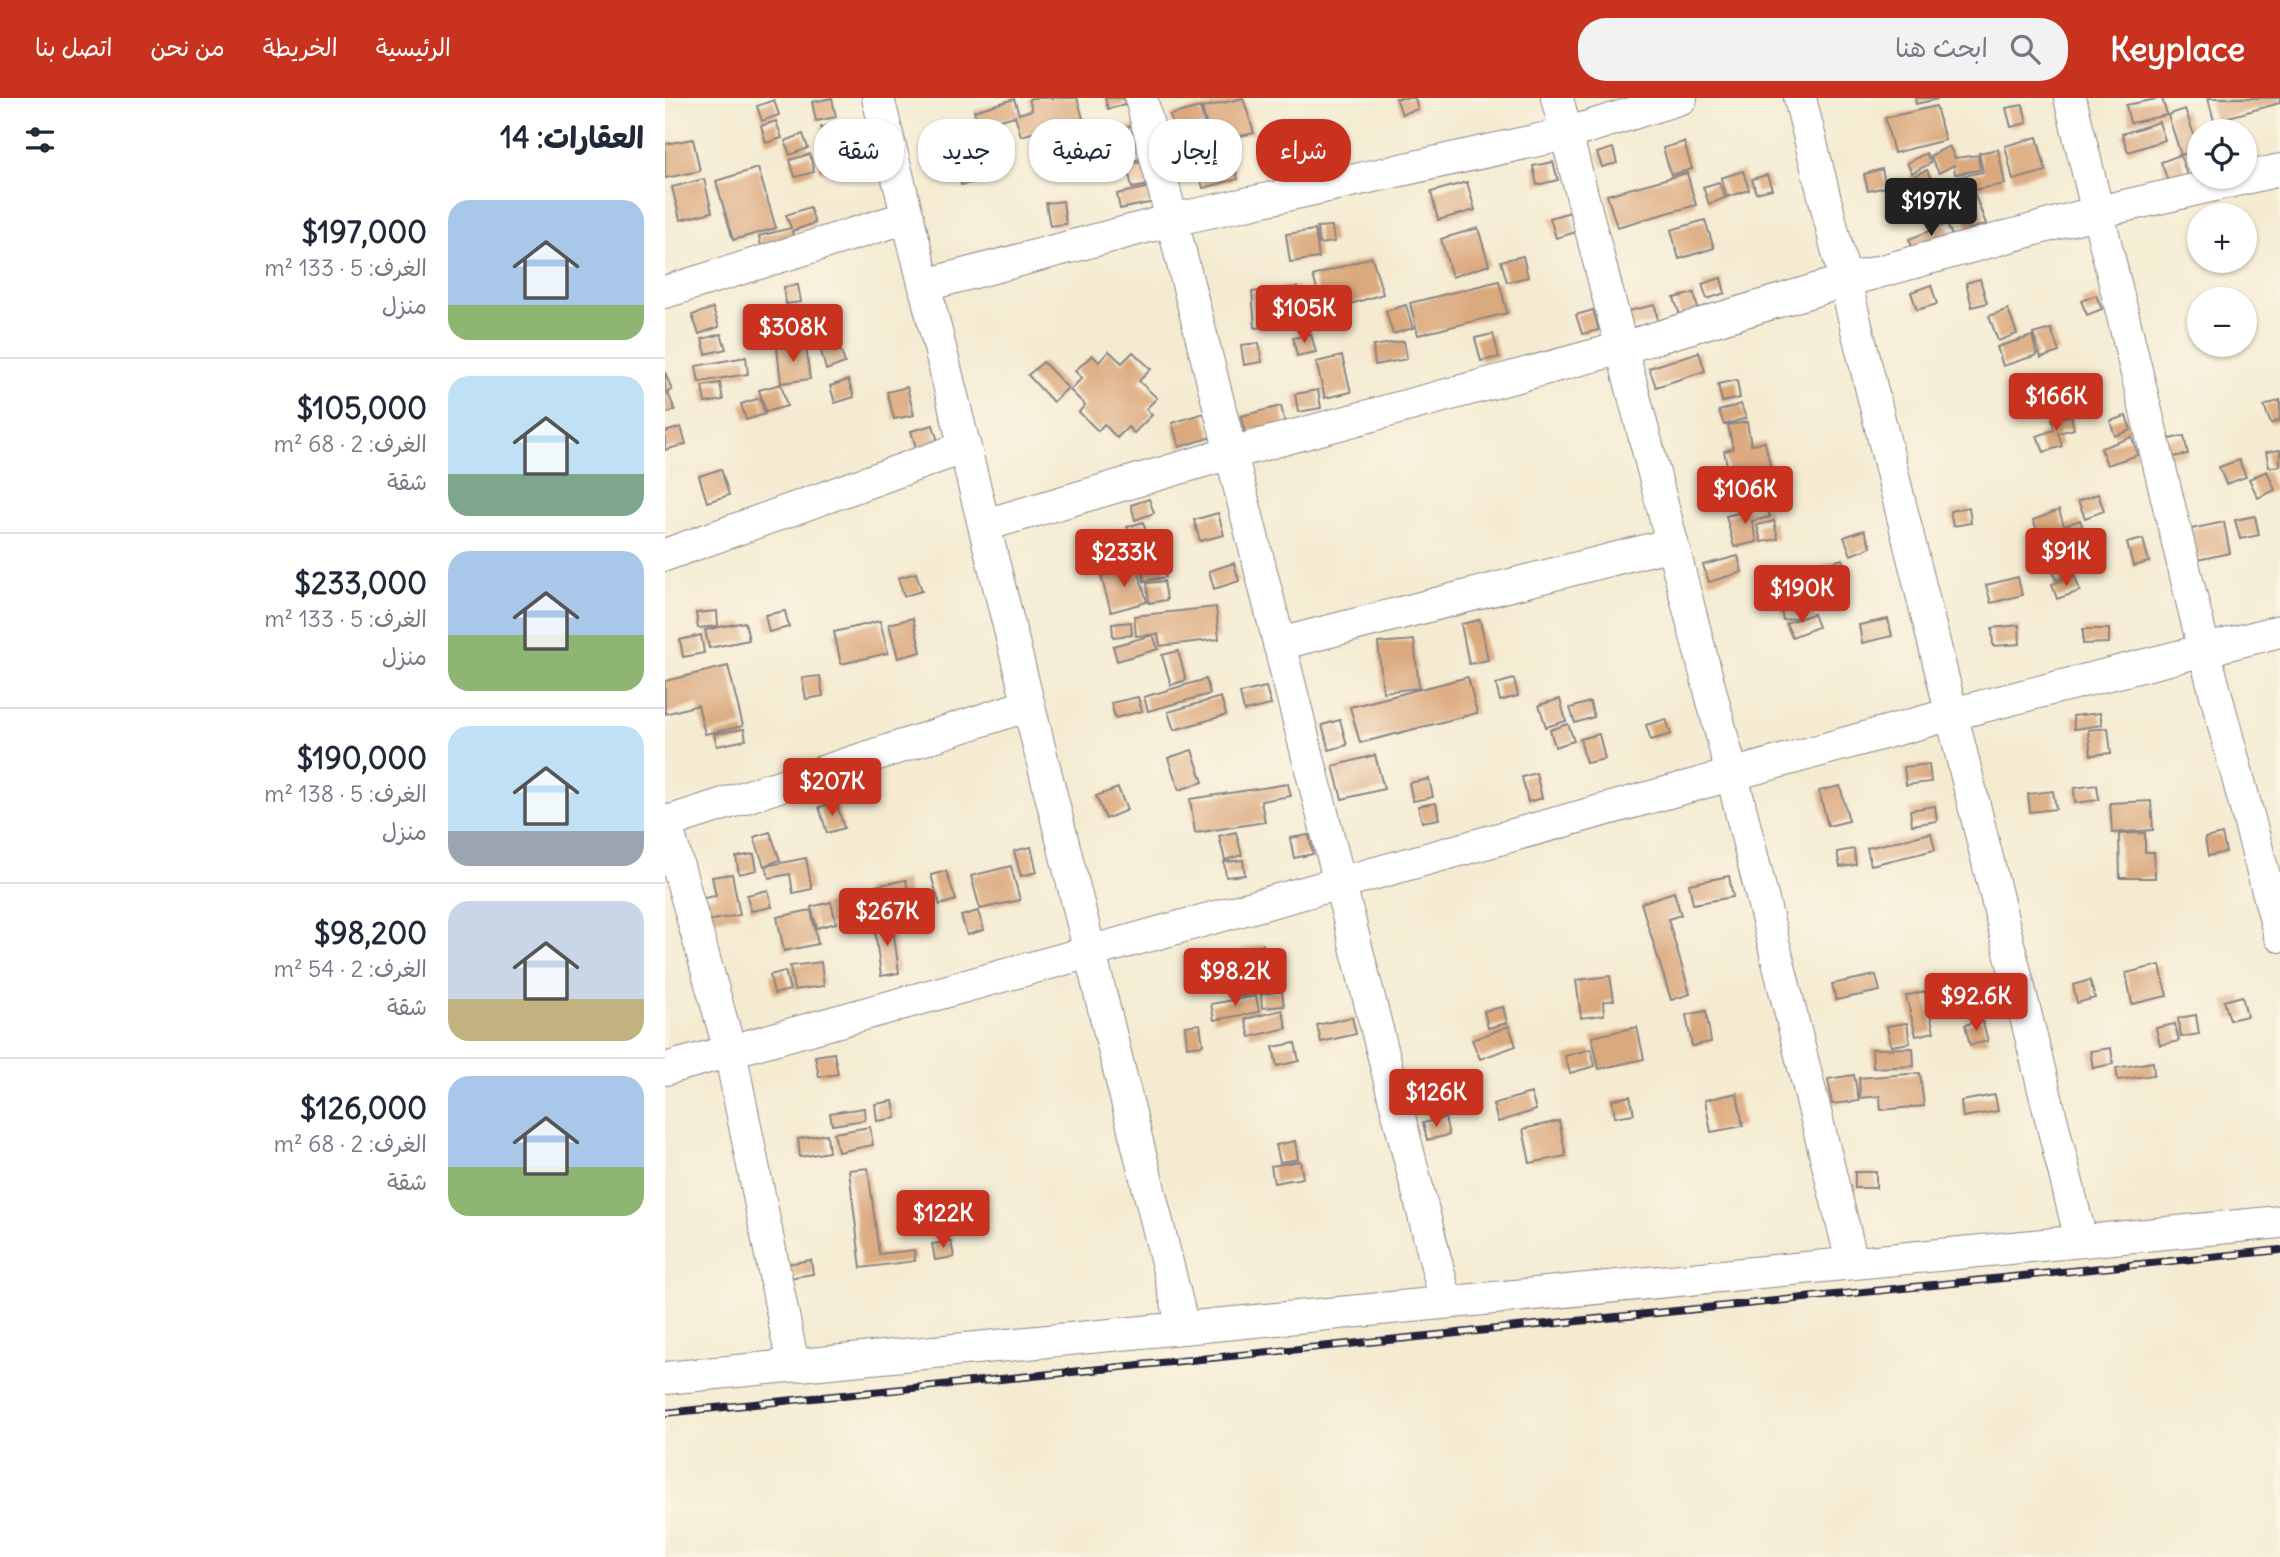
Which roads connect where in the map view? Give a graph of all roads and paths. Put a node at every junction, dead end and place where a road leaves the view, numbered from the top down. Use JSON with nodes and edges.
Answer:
{"nodes":[{"id":1,"x":879,"y":98,"type":"edge"},
{"id":2,"x":1141,"y":98,"type":"edge"},
{"id":3,"x":1557,"y":98,"type":"edge"},
{"id":4,"x":1681,"y":98,"type":"edge"},
{"id":5,"x":1800,"y":98,"type":"edge"},
{"id":6,"x":2070,"y":98,"type":"edge"},
{"id":7,"x":1566,"y":134,"type":"junction"},
{"id":8,"x":2280,"y":170,"type":"edge"},
{"id":9,"x":2098,"y":212,"type":"junction"},
{"id":10,"x":908,"y":216,"type":"junction"},
{"id":11,"x":1172,"y":220,"type":"junction"},
{"id":12,"x":1846,"y":281,"type":"junction"},
{"id":13,"x":925,"y":285,"type":"junction"},
{"id":14,"x":665,"y":292,"type":"edge"},
{"id":15,"x":1622,"y":348,"type":"junction"},
{"id":16,"x":965,"y":447,"type":"junction"},
{"id":17,"x":1231,"y":453,"type":"junction"},
{"id":18,"x":985,"y":525,"type":"junction"},
{"id":19,"x":1672,"y":544,"type":"junction"},
{"id":20,"x":665,"y":555,"type":"edge"},
{"id":21,"x":2280,"y":631,"type":"edge"},
{"id":22,"x":1279,"y":644,"type":"junction"},
{"id":23,"x":2204,"y":650,"type":"junction"},
{"id":24,"x":1029,"y":705,"type":"junction"},
{"id":25,"x":1952,"y":714,"type":"junction"},
{"id":26,"x":1732,"y":775,"type":"junction"},
{"id":27,"x":665,"y":822,"type":"edge"},
{"id":28,"x":1339,"y":883,"type":"junction"},
{"id":29,"x":2280,"y":936,"type":"edge"},
{"id":30,"x":1091,"y":951,"type":"junction"},
{"id":31,"x":730,"y":1051,"type":"junction"},
{"id":32,"x":665,"y":1069,"type":"edge"},
{"id":33,"x":2280,"y":1222,"type":"edge"},
{"id":34,"x":2081,"y":1240,"type":"junction"},
{"id":35,"x":1852,"y":1262,"type":"junction"},
{"id":36,"x":1446,"y":1301,"type":"junction"},
{"id":37,"x":1183,"y":1327,"type":"junction"},
{"id":38,"x":793,"y":1365,"type":"junction"},
{"id":39,"x":665,"y":1378,"type":"edge"}],
"edges":[{"from":1,"to":10,"type":"street"},
{"from":2,"to":11,"type":"street"},
{"from":3,"to":7,"type":"street"},
{"from":4,"to":7,"type":"street"},
{"from":5,"to":12,"type":"street"},
{"from":6,"to":9,"type":"street"},
{"from":7,"to":11,"type":"street"},
{"from":7,"to":15,"type":"street"},
{"from":8,"to":9,"type":"street"},
{"from":9,"to":12,"type":"street"},
{"from":9,"to":23,"type":"street"},
{"from":10,"to":13,"type":"street"},
{"from":10,"to":14,"type":"street"},
{"from":11,"to":13,"type":"street"},
{"from":11,"to":17,"type":"street"},
{"from":12,"to":15,"type":"street"},
{"from":12,"to":25,"type":"street"},
{"from":13,"to":16,"type":"street"},
{"from":15,"to":17,"type":"street"},
{"from":15,"to":19,"type":"street"},
{"from":16,"to":18,"type":"street"},
{"from":16,"to":20,"type":"street"},
{"from":17,"to":18,"type":"street"},
{"from":17,"to":22,"type":"street"},
{"from":18,"to":24,"type":"street"},
{"from":19,"to":22,"type":"street"},
{"from":19,"to":26,"type":"street"},
{"from":21,"to":23,"type":"street"},
{"from":22,"to":28,"type":"street"},
{"from":23,"to":25,"type":"street"},
{"from":23,"to":29,"type":"street"},
{"from":24,"to":27,"type":"street"},
{"from":24,"to":30,"type":"street"},
{"from":25,"to":26,"type":"street"},
{"from":25,"to":34,"type":"street"},
{"from":26,"to":28,"type":"street"},
{"from":26,"to":35,"type":"street"},
{"from":27,"to":31,"type":"street"},
{"from":28,"to":30,"type":"street"},
{"from":28,"to":36,"type":"street"},
{"from":30,"to":31,"type":"street"},
{"from":30,"to":37,"type":"street"},
{"from":31,"to":32,"type":"street"},
{"from":31,"to":38,"type":"street"},
{"from":33,"to":34,"type":"street"},
{"from":34,"to":35,"type":"street"},
{"from":35,"to":36,"type":"street"},
{"from":36,"to":37,"type":"street"},
{"from":37,"to":38,"type":"street"},
{"from":38,"to":39,"type":"street"}]}
